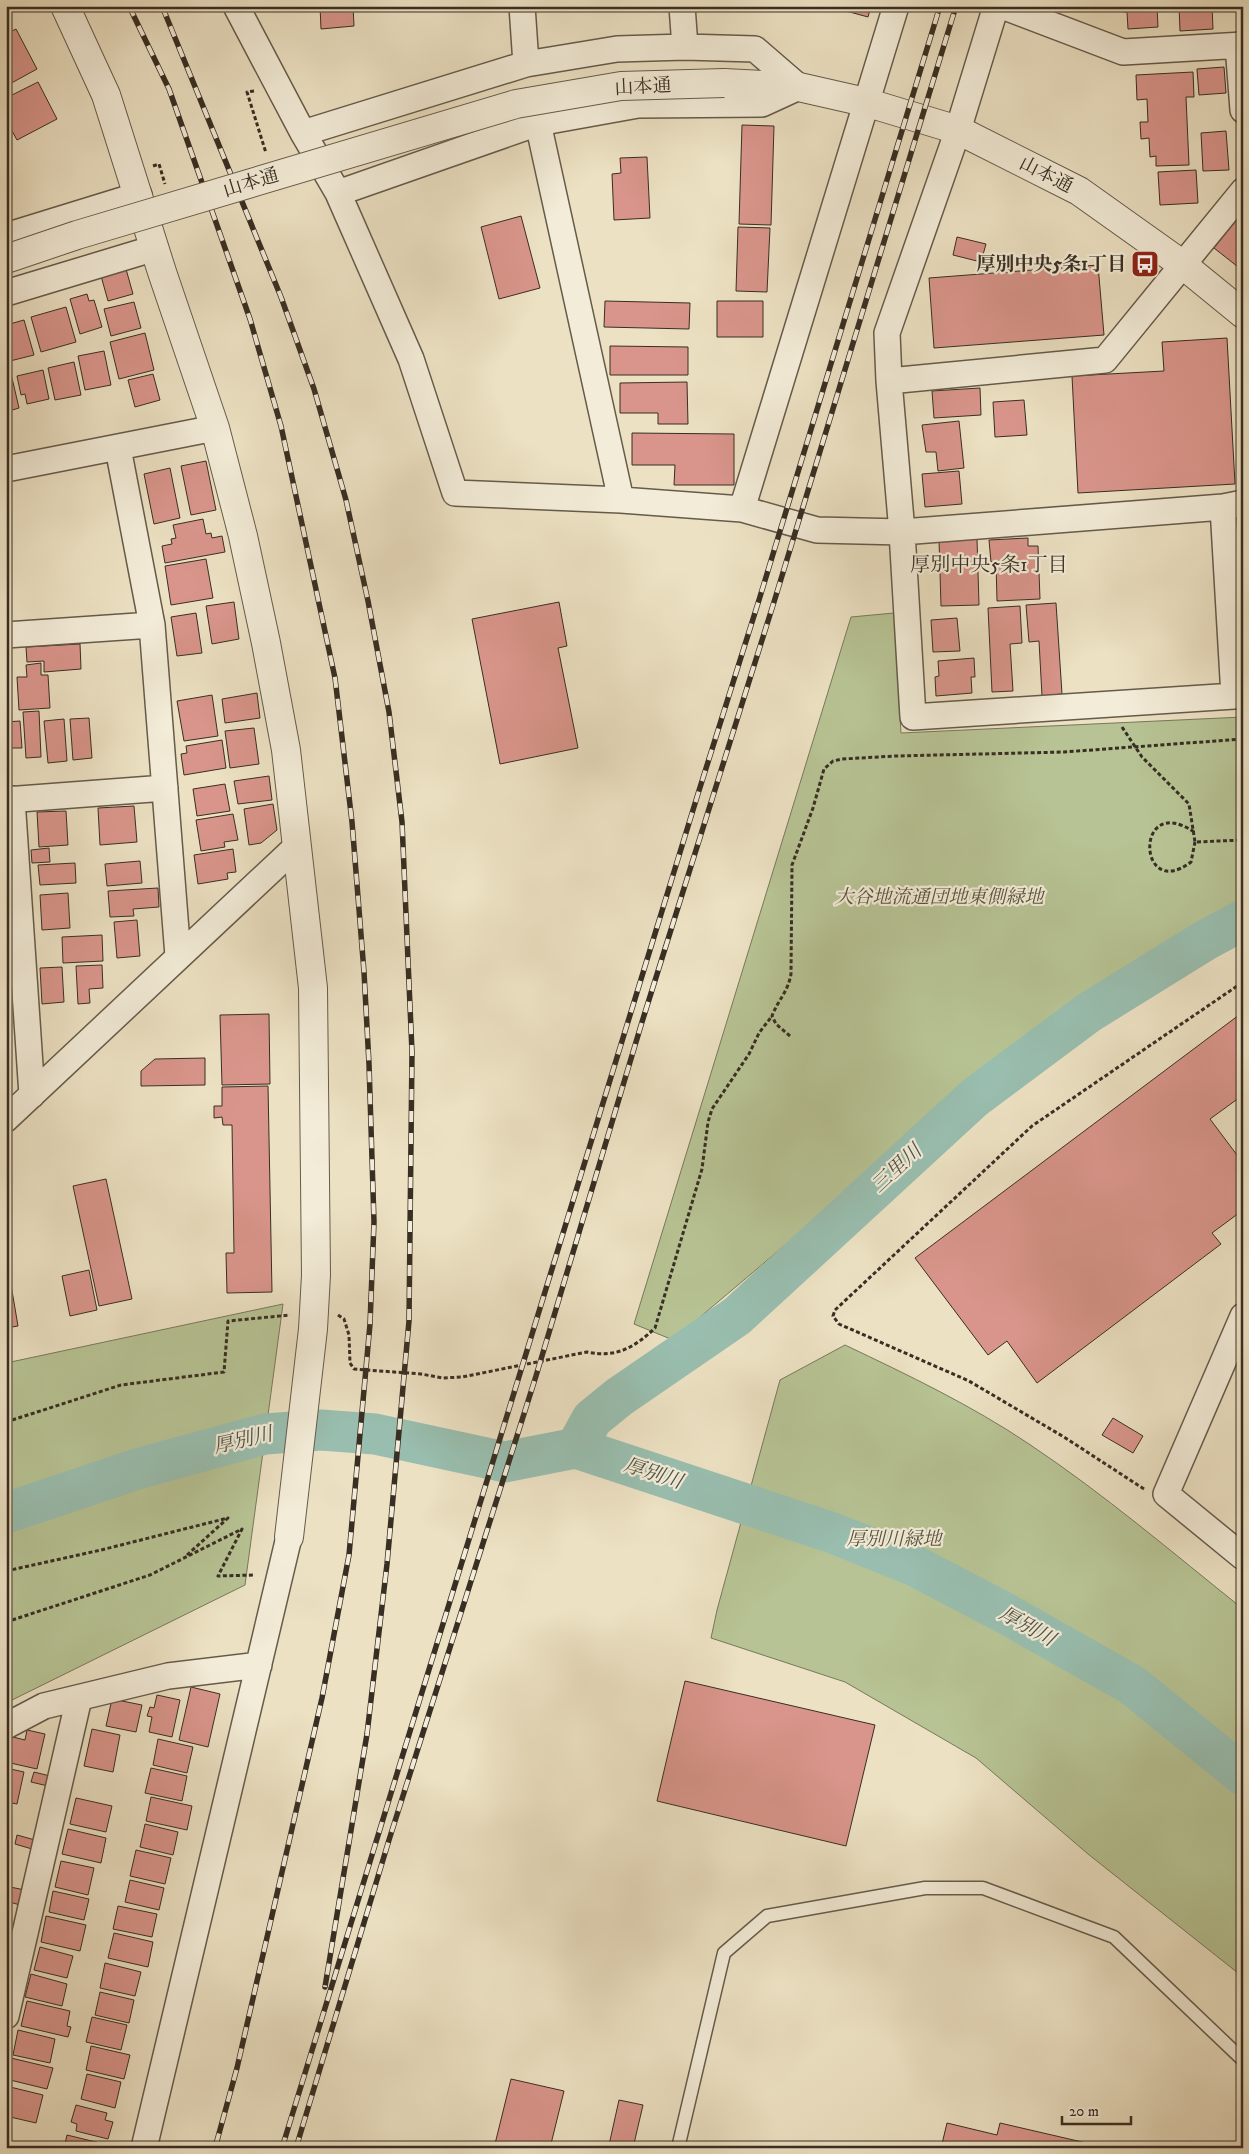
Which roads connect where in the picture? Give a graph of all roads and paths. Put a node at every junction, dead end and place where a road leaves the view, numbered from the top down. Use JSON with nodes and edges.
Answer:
{"nodes":[{"id":1,"x":65,"y":6,"type":"edge"},
{"id":2,"x":236,"y":6,"type":"edge"},
{"id":3,"x":522,"y":6,"type":"edge"},
{"id":4,"x":682,"y":6,"type":"edge"},
{"id":5,"x":896,"y":6,"type":"edge"},
{"id":6,"x":996,"y":6,"type":"edge"},
{"id":7,"x":1002,"y":6,"type":"edge"},
{"id":8,"x":1240,"y":45,"type":"edge"},
{"id":9,"x":684,"y":46,"type":"junction"},
{"id":10,"x":526,"y":64,"type":"junction"},
{"id":11,"x":252,"y":82,"type":"dead end"},
{"id":12,"x":799,"y":87,"type":"junction"},
{"id":13,"x":866,"y":102,"type":"junction"},
{"id":14,"x":1243,"y":110,"type":"edge"},
{"id":15,"x":538,"y":123,"type":"junction"},
{"id":16,"x":958,"y":130,"type":"junction"},
{"id":17,"x":303,"y":133,"type":"junction"},
{"id":18,"x":268,"y":160,"type":"dead end"},
{"id":19,"x":1243,"y":191,"type":"edge"},
{"id":20,"x":338,"y":193,"type":"junction"},
{"id":21,"x":139,"y":195,"type":"junction"},
{"id":22,"x":6,"y":236,"type":"edge"},
{"id":23,"x":155,"y":248,"type":"junction"},
{"id":24,"x":6,"y":259,"type":"edge"},
{"id":25,"x":1183,"y":265,"type":"junction"},
{"id":26,"x":6,"y":293,"type":"edge"},
{"id":27,"x":1243,"y":314,"type":"edge"},
{"id":28,"x":889,"y":381,"type":"junction"},
{"id":29,"x":215,"y":428,"type":"junction"},
{"id":30,"x":118,"y":448,"type":"junction"},
{"id":31,"x":6,"y":469,"type":"edge"},
{"id":32,"x":621,"y":500,"type":"junction"},
{"id":33,"x":1233,"y":505,"type":"edge"},
{"id":34,"x":742,"y":509,"type":"junction"},
{"id":35,"x":902,"y":532,"type":"junction"},
{"id":36,"x":152,"y":625,"type":"junction"},
{"id":37,"x":6,"y":635,"type":"edge"},
{"id":38,"x":1105,"y":704,"type":"junction"},
{"id":39,"x":1243,"y":739,"type":"edge"},
{"id":40,"x":1136,"y":747,"type":"junction"},
{"id":41,"x":165,"y":788,"type":"junction"},
{"id":42,"x":9,"y":799,"type":"edge"},
{"id":43,"x":1194,"y":832,"type":"junction"},
{"id":44,"x":1243,"y":840,"type":"edge"},
{"id":45,"x":1195,"y":842,"type":"junction"},
{"id":46,"x":297,"y":846,"type":"junction"},
{"id":47,"x":178,"y":956,"type":"junction"},
{"id":48,"x":1243,"y":982,"type":"edge"},
{"id":49,"x":772,"y":1016,"type":"junction"},
{"id":50,"x":790,"y":1036,"type":"dead end"},
{"id":51,"x":32,"y":1095,"type":"junction"},
{"id":52,"x":6,"y":1120,"type":"edge"},
{"id":53,"x":1243,"y":1316,"type":"edge"},
{"id":54,"x":314,"y":1321,"type":"junction"},
{"id":55,"x":6,"y":1422,"type":"edge"},
{"id":56,"x":1166,"y":1494,"type":"junction"},
{"id":57,"x":290,"y":1537,"type":"joint"},
{"id":58,"x":1243,"y":1557,"type":"edge"},
{"id":59,"x":183,"y":1558,"type":"junction"},
{"id":60,"x":6,"y":1571,"type":"edge"},
{"id":61,"x":280,"y":1574,"type":"junction"},
{"id":62,"x":6,"y":1622,"type":"edge"},
{"id":63,"x":259,"y":1665,"type":"junction"},
{"id":64,"x":79,"y":1698,"type":"junction"},
{"id":65,"x":6,"y":1726,"type":"edge"},
{"id":66,"x":6,"y":2016,"type":"edge"},
{"id":67,"x":1243,"y":2060,"type":"edge"},
{"id":68,"x":144,"y":2148,"type":"edge"},
{"id":69,"x":678,"y":2148,"type":"edge"}],
"edges":[{"from":1,"to":21,"type":"street"},
{"from":2,"to":17,"type":"street"},
{"from":3,"to":10,"type":"street"},
{"from":4,"to":9,"type":"street"},
{"from":5,"to":13,"type":"street"},
{"from":6,"to":16,"type":"street"},
{"from":7,"to":8,"type":"street"},
{"from":8,"to":14,"type":"street"},
{"from":9,"to":10,"type":"street"},
{"from":9,"to":12,"type":"street"},
{"from":10,"to":17,"type":"street"},
{"from":11,"to":18,"type":"path"},
{"from":12,"to":13,"type":"street","name":"山本通"},
{"from":12,"to":15,"type":"street"},
{"from":12,"to":24,"type":"street","name":"山本通","bridge":true},
{"from":13,"to":16,"type":"street","name":"山本通"},
{"from":13,"to":34,"type":"street"},
{"from":15,"to":20,"type":"street"},
{"from":15,"to":32,"type":"street"},
{"from":16,"to":25,"type":"street","name":"山本通"},
{"from":16,"to":28,"type":"street"},
{"from":17,"to":20,"type":"street"},
{"from":19,"to":25,"type":"street"},
{"from":20,"to":32,"type":"street"},
{"from":21,"to":22,"type":"street"},
{"from":21,"to":23,"type":"street"},
{"from":23,"to":26,"type":"street"},
{"from":23,"to":29,"type":"street"},
{"from":25,"to":27,"type":"street","name":"山本通"},
{"from":25,"to":28,"type":"street"},
{"from":28,"to":35,"type":"street"},
{"from":29,"to":30,"type":"street"},
{"from":29,"to":46,"type":"street"},
{"from":30,"to":31,"type":"street"},
{"from":30,"to":36,"type":"street"},
{"from":32,"to":34,"type":"street"},
{"from":33,"to":35,"type":"street"},
{"from":33,"to":38,"type":"street"},
{"from":34,"to":35,"type":"street"},
{"from":35,"to":38,"type":"street"},
{"from":36,"to":37,"type":"street"},
{"from":36,"to":41,"type":"street"},
{"from":38,"to":40,"type":"path"},
{"from":39,"to":40,"type":"path"},
{"from":40,"to":43,"type":"path"},
{"from":40,"to":49,"type":"path"},
{"from":41,"to":42,"type":"street"},
{"from":41,"to":47,"type":"street"},
{"from":42,"to":51,"type":"street"},
{"from":43,"to":45,"type":"path"},
{"from":43,"to":45,"type":"path"},
{"from":44,"to":45,"type":"path"},
{"from":46,"to":47,"type":"street"},
{"from":46,"to":54,"type":"street"},
{"from":47,"to":51,"type":"street"},
{"from":48,"to":56,"type":"path"},
{"from":49,"to":50,"type":"path"},
{"from":49,"to":54,"type":"path"},
{"from":51,"to":52,"type":"street"},
{"from":53,"to":56,"type":"street"},
{"from":54,"to":55,"type":"path"},
{"from":54,"to":57,"type":"street"},
{"from":56,"to":58,"type":"street"},
{"from":57,"to":61,"type":"street"},
{"from":59,"to":60,"type":"path"},
{"from":59,"to":61,"type":"path"},
{"from":59,"to":62,"type":"path"},
{"from":61,"to":63,"type":"street"},
{"from":63,"to":64,"type":"street"},
{"from":63,"to":68,"type":"street"},
{"from":64,"to":65,"type":"street"},
{"from":64,"to":66,"type":"street"},
{"from":67,"to":69,"type":"lane"}]}
